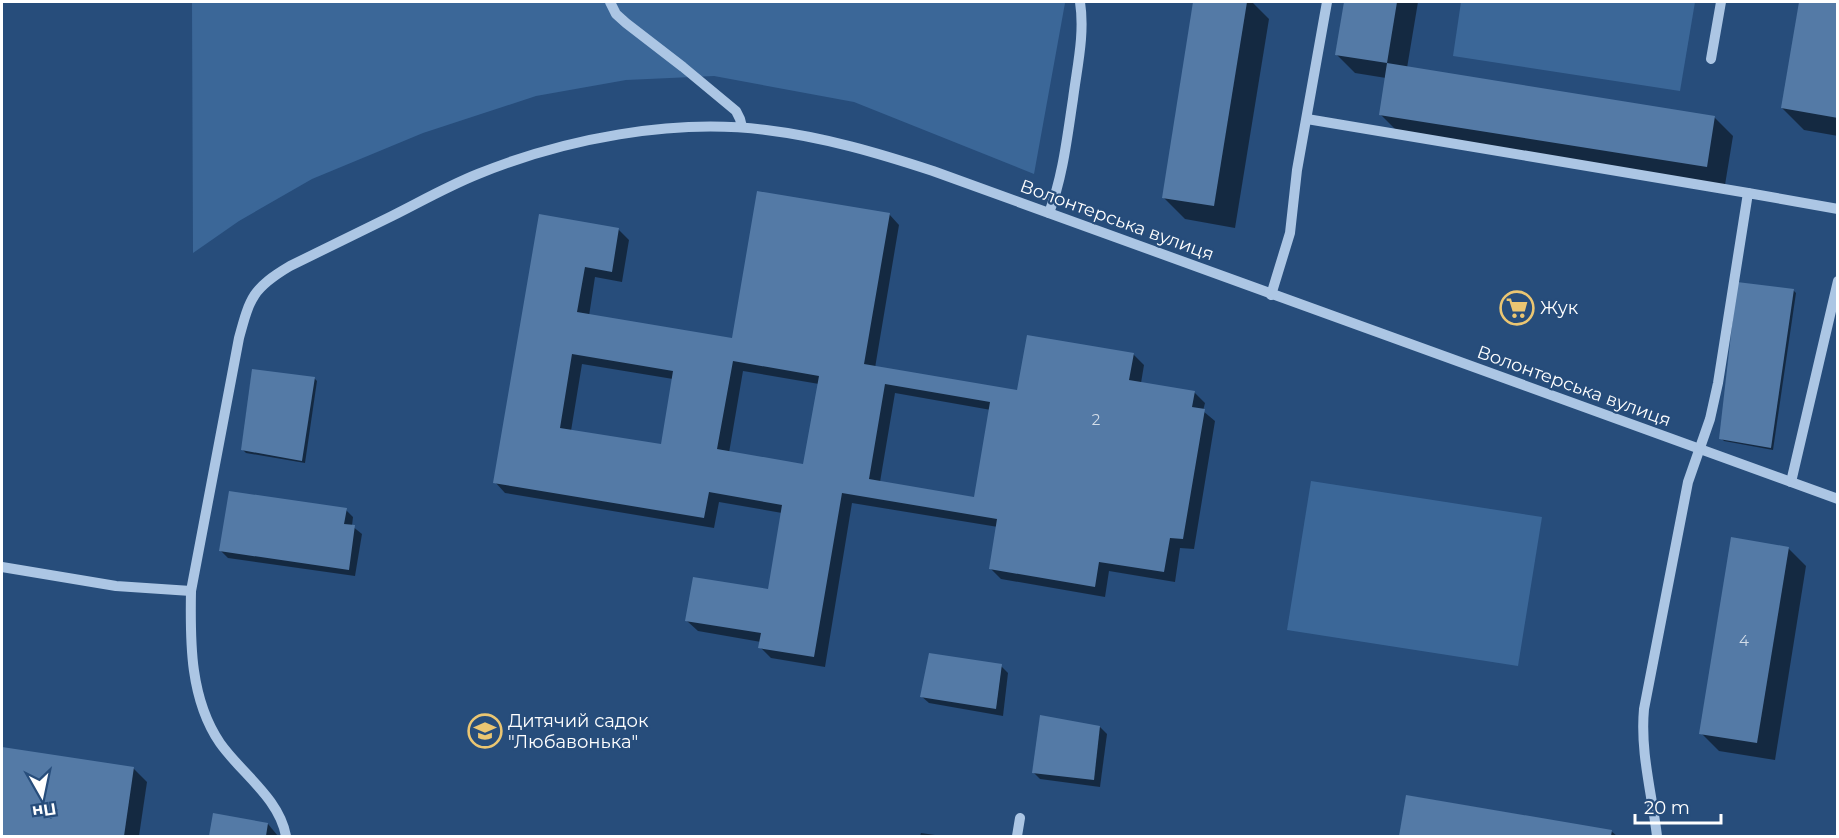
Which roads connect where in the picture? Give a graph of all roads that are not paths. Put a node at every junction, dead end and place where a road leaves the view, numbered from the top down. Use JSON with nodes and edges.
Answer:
{"nodes":[{"id":1,"x":610,"y":2,"type":"edge"},
{"id":2,"x":1080,"y":2,"type":"edge"},
{"id":3,"x":1327,"y":2,"type":"edge"},
{"id":4,"x":1721,"y":2,"type":"edge"},
{"id":5,"x":1711,"y":59,"type":"dead end"},
{"id":6,"x":1307,"y":119,"type":"junction"},
{"id":7,"x":742,"y":128,"type":"junction"},
{"id":8,"x":1748,"y":193,"type":"junction"},
{"id":9,"x":1838,"y":209,"type":"edge"},
{"id":10,"x":1050,"y":213,"type":"junction"},
{"id":11,"x":1838,"y":281,"type":"edge"},
{"id":12,"x":1271,"y":294,"type":"junction"},
{"id":13,"x":1699,"y":449,"type":"junction"},
{"id":14,"x":1791,"y":482,"type":"junction"},
{"id":15,"x":1838,"y":499,"type":"edge"},
{"id":16,"x":2,"y":567,"type":"edge"},
{"id":17,"x":191,"y":591,"type":"junction"},
{"id":18,"x":1020,"y":818,"type":"dead end"},
{"id":19,"x":286,"y":837,"type":"edge"},
{"id":20,"x":1017,"y":837,"type":"edge"},
{"id":21,"x":1657,"y":837,"type":"edge"}],
"edges":[{"from":1,"to":7,"type":"street"},
{"from":2,"to":10,"type":"street"},
{"from":3,"to":6,"type":"street"},
{"from":4,"to":5,"type":"street"},
{"from":6,"to":8,"type":"street"},
{"from":6,"to":12,"type":"street"},
{"from":7,"to":10,"type":"street","name":"Волонтерська вулиця"},
{"from":7,"to":17,"type":"street","name":"Волонтерська вулиця"},
{"from":8,"to":9,"type":"street"},
{"from":8,"to":13,"type":"street"},
{"from":10,"to":12,"type":"street","name":"Волонтерська вулиця"},
{"from":11,"to":14,"type":"street"},
{"from":12,"to":13,"type":"street","name":"Волонтерська вулиця"},
{"from":13,"to":14,"type":"street","name":"Волонтерська вулиця"},
{"from":13,"to":21,"type":"street"},
{"from":14,"to":15,"type":"street","name":"Волонтерська вулиця"},
{"from":16,"to":17,"type":"street"},
{"from":17,"to":19,"type":"street","name":"Волонтерська вулиця"},
{"from":18,"to":20,"type":"street"}]}
